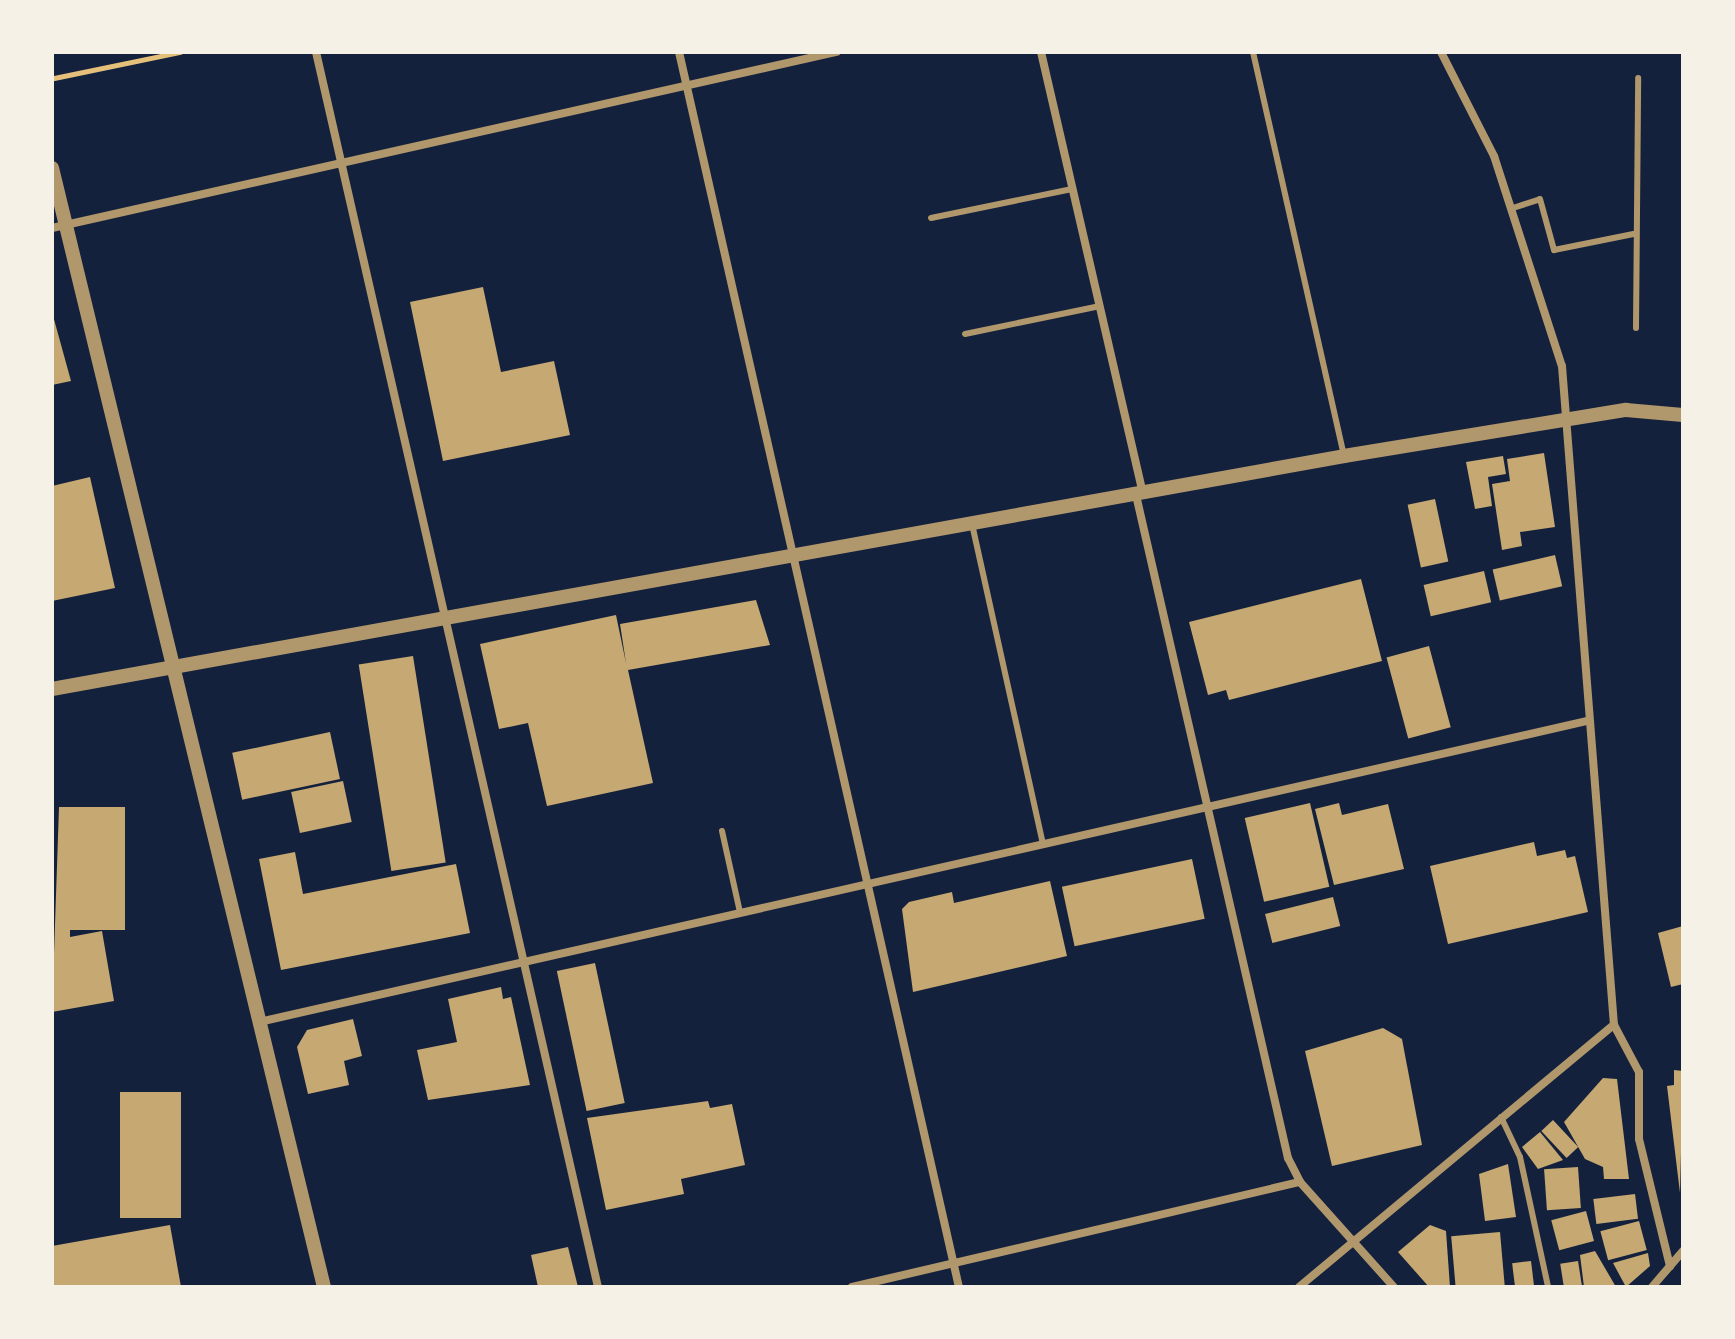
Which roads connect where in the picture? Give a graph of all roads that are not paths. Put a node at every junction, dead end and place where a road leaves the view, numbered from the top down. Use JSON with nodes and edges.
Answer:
{"nodes":[{"id":1,"x":316,"y":52,"type":"edge"},
{"id":2,"x":679,"y":52,"type":"edge"},
{"id":3,"x":836,"y":52,"type":"edge"},
{"id":4,"x":1041,"y":52,"type":"edge"},
{"id":5,"x":1253,"y":52,"type":"edge"},
{"id":6,"x":1441,"y":52,"type":"edge"},
{"id":7,"x":796,"y":56,"type":"edge"},
{"id":8,"x":1638,"y":78,"type":"dead end"},
{"id":9,"x":686,"y":86,"type":"junction"},
{"id":10,"x":342,"y":164,"type":"junction"},
{"id":11,"x":52,"y":168,"type":"edge"},
{"id":12,"x":1072,"y":189,"type":"junction"},
{"id":13,"x":1513,"y":208,"type":"junction"},
{"id":14,"x":931,"y":218,"type":"dead end"},
{"id":15,"x":59,"y":226,"type":"edge"},
{"id":16,"x":1633,"y":234,"type":"junction"},
{"id":17,"x":1100,"y":306,"type":"junction"},
{"id":18,"x":1636,"y":328,"type":"dead end"},
{"id":19,"x":965,"y":334,"type":"dead end"},
{"id":20,"x":1683,"y":415,"type":"edge"},
{"id":21,"x":1567,"y":419,"type":"junction"},
{"id":22,"x":1344,"y":456,"type":"junction"},
{"id":23,"x":1140,"y":495,"type":"junction"},
{"id":24,"x":972,"y":524,"type":"junction"},
{"id":25,"x":793,"y":556,"type":"junction"},
{"id":26,"x":445,"y":618,"type":"junction"},
{"id":27,"x":175,"y":666,"type":"junction"},
{"id":28,"x":52,"y":689,"type":"edge"},
{"id":29,"x":1587,"y":721,"type":"junction"},
{"id":30,"x":1208,"y":806,"type":"junction"},
{"id":31,"x":722,"y":831,"type":"dead end"},
{"id":32,"x":1043,"y":844,"type":"junction"},
{"id":33,"x":869,"y":884,"type":"junction"},
{"id":34,"x":740,"y":912,"type":"junction"},
{"id":35,"x":523,"y":961,"type":"junction"},
{"id":36,"x":259,"y":1022,"type":"junction"},
{"id":37,"x":1614,"y":1025,"type":"junction"},
{"id":38,"x":1501,"y":1117,"type":"junction"},
{"id":39,"x":1300,"y":1182,"type":"junction"},
{"id":40,"x":1354,"y":1241,"type":"junction"},
{"id":41,"x":1683,"y":1251,"type":"edge"},
{"id":42,"x":954,"y":1264,"type":"junction"},
{"id":43,"x":1670,"y":1266,"type":"junction"},
{"id":44,"x":324,"y":1287,"type":"edge"},
{"id":45,"x":598,"y":1287,"type":"edge"},
{"id":46,"x":852,"y":1287,"type":"edge"},
{"id":47,"x":959,"y":1287,"type":"edge"},
{"id":48,"x":1299,"y":1287,"type":"edge"},
{"id":49,"x":1394,"y":1287,"type":"edge"},
{"id":50,"x":1548,"y":1287,"type":"edge"},
{"id":51,"x":1652,"y":1287,"type":"edge"}],
"edges":[{"from":1,"to":10,"type":"street"},
{"from":2,"to":9,"type":"street"},
{"from":3,"to":7,"type":"street"},
{"from":4,"to":12,"type":"street"},
{"from":5,"to":22,"type":"lane"},
{"from":6,"to":13,"type":"street"},
{"from":7,"to":9,"type":"street"},
{"from":8,"to":16,"type":"lane"},
{"from":9,"to":10,"type":"street"},
{"from":9,"to":25,"type":"street"},
{"from":10,"to":15,"type":"street"},
{"from":10,"to":26,"type":"street"},
{"from":11,"to":15,"type":"street"},
{"from":12,"to":14,"type":"lane"},
{"from":12,"to":17,"type":"street"},
{"from":13,"to":16,"type":"lane"},
{"from":13,"to":21,"type":"street"},
{"from":15,"to":27,"type":"street"},
{"from":16,"to":18,"type":"lane"},
{"from":17,"to":19,"type":"lane"},
{"from":17,"to":23,"type":"street"},
{"from":20,"to":21,"type":"street"},
{"from":21,"to":22,"type":"street"},
{"from":21,"to":29,"type":"street"},
{"from":22,"to":23,"type":"street"},
{"from":23,"to":24,"type":"street"},
{"from":23,"to":30,"type":"street"},
{"from":24,"to":25,"type":"street"},
{"from":24,"to":32,"type":"lane"},
{"from":25,"to":26,"type":"street"},
{"from":25,"to":33,"type":"street"},
{"from":26,"to":27,"type":"street"},
{"from":26,"to":35,"type":"street"},
{"from":27,"to":28,"type":"street"},
{"from":27,"to":36,"type":"street"},
{"from":29,"to":30,"type":"street"},
{"from":29,"to":37,"type":"street"},
{"from":30,"to":32,"type":"street"},
{"from":30,"to":39,"type":"street"},
{"from":31,"to":34,"type":"lane"},
{"from":32,"to":33,"type":"street"},
{"from":33,"to":34,"type":"street"},
{"from":33,"to":42,"type":"street"},
{"from":34,"to":35,"type":"street"},
{"from":35,"to":36,"type":"street"},
{"from":35,"to":45,"type":"street"},
{"from":36,"to":44,"type":"street"},
{"from":37,"to":38,"type":"street"},
{"from":37,"to":43,"type":"street"},
{"from":38,"to":40,"type":"street"},
{"from":38,"to":50,"type":"lane"},
{"from":39,"to":40,"type":"street"},
{"from":39,"to":42,"type":"street"},
{"from":40,"to":48,"type":"street"},
{"from":40,"to":49,"type":"street"},
{"from":41,"to":43,"type":"street"},
{"from":42,"to":46,"type":"street"},
{"from":42,"to":47,"type":"street"},
{"from":43,"to":51,"type":"street"}]}
